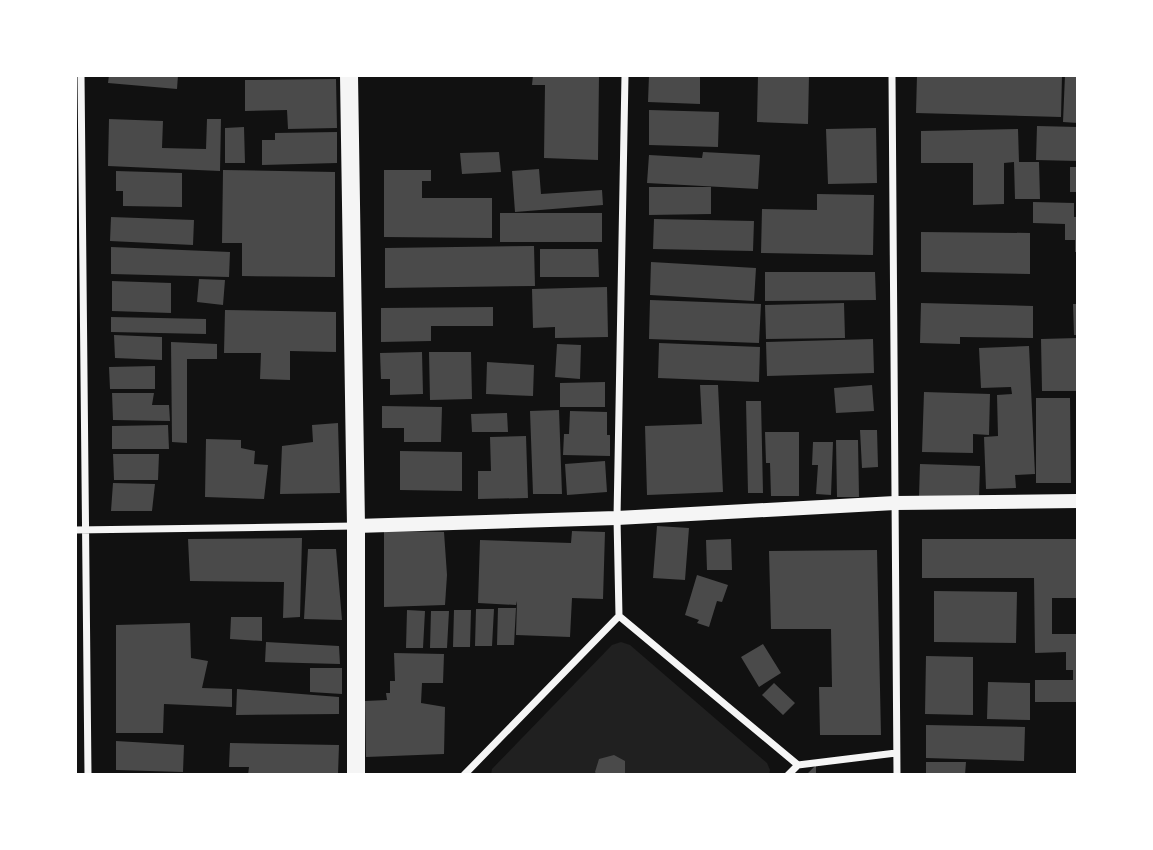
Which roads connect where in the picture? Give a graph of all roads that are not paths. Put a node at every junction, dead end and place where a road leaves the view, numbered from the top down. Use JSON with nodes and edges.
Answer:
{"nodes":[{"id":1,"x":80,"y":75,"type":"edge"},
{"id":2,"x":349,"y":75,"type":"edge"},
{"id":3,"x":625,"y":75,"type":"edge"},
{"id":4,"x":892,"y":75,"type":"edge"},
{"id":5,"x":1078,"y":501,"type":"edge"},
{"id":6,"x":895,"y":503,"type":"junction"},
{"id":7,"x":617,"y":518,"type":"junction"},
{"id":8,"x":356,"y":526,"type":"junction"},
{"id":9,"x":80,"y":530,"type":"edge"},
{"id":10,"x":619,"y":616,"type":"junction"},
{"id":11,"x":896,"y":753,"type":"junction"},
{"id":12,"x":798,"y":765,"type":"junction"},
{"id":13,"x":88,"y":775,"type":"edge"},
{"id":14,"x":356,"y":775,"type":"edge"},
{"id":15,"x":464,"y":775,"type":"edge"},
{"id":16,"x":788,"y":775,"type":"edge"},
{"id":17,"x":897,"y":775,"type":"edge"}],
"edges":[{"from":1,"to":9,"type":"street"},
{"from":2,"to":8,"type":"main road"},
{"from":3,"to":7,"type":"street"},
{"from":4,"to":6,"type":"street"},
{"from":5,"to":6,"type":"main road"},
{"from":6,"to":7,"type":"main road"},
{"from":6,"to":11,"type":"street"},
{"from":7,"to":8,"type":"main road"},
{"from":7,"to":10,"type":"street"},
{"from":8,"to":9,"type":"street"},
{"from":8,"to":14,"type":"main road"},
{"from":9,"to":13,"type":"street"},
{"from":10,"to":12,"type":"street"},
{"from":10,"to":15,"type":"street"},
{"from":11,"to":12,"type":"street"},
{"from":11,"to":17,"type":"street"},
{"from":12,"to":16,"type":"street"}]}
